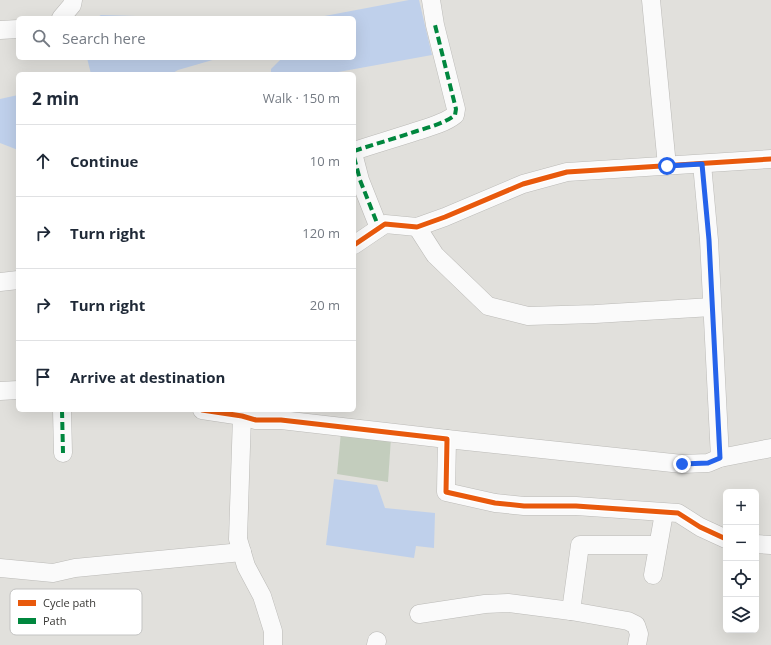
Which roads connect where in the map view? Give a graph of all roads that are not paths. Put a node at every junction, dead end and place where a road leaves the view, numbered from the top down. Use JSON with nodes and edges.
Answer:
{"nodes":[{"id":1,"x":73,"y":0,"type":"edge"},
{"id":2,"x":431,"y":0,"type":"edge"},
{"id":3,"x":651,"y":0,"type":"edge"},
{"id":4,"x":63,"y":16,"type":"edge"},
{"id":5,"x":16,"y":29,"type":"edge"},
{"id":6,"x":0,"y":30,"type":"edge"},
{"id":7,"x":356,"y":150,"type":"edge"},
{"id":8,"x":771,"y":159,"type":"edge"},
{"id":9,"x":702,"y":164,"type":"junction"},
{"id":10,"x":356,"y":165,"type":"edge"},
{"id":11,"x":667,"y":166,"type":"junction"},
{"id":12,"x":417,"y":227,"type":"junction"},
{"id":13,"x":379,"y":228,"type":"junction"},
{"id":14,"x":356,"y":244,"type":"edge"},
{"id":15,"x":16,"y":280,"type":"edge"},
{"id":16,"x":0,"y":282,"type":"edge"},
{"id":17,"x":712,"y":307,"type":"junction"},
{"id":18,"x":16,"y":390,"type":"edge"},
{"id":19,"x":0,"y":391,"type":"edge"},
{"id":20,"x":62,"y":412,"type":"edge"},
{"id":21,"x":215,"y":412,"type":"edge"},
{"id":22,"x":242,"y":416,"type":"junction"},
{"id":23,"x":448,"y":439,"type":"junction"},
{"id":24,"x":771,"y":448,"type":"edge"},
{"id":25,"x":63,"y":453,"type":"dead end"},
{"id":26,"x":720,"y":458,"type":"junction"},
{"id":27,"x":664,"y":513,"type":"junction"},
{"id":28,"x":723,"y":538,"type":"edge"},
{"id":29,"x":658,"y":544,"type":"junction"},
{"id":30,"x":759,"y":544,"type":"edge"},
{"id":31,"x":771,"y":545,"type":"edge"},
{"id":32,"x":242,"y":552,"type":"junction"},
{"id":33,"x":0,"y":568,"type":"edge"},
{"id":34,"x":653,"y":575,"type":"dead end"},
{"id":35,"x":571,"y":611,"type":"junction"},
{"id":36,"x":419,"y":614,"type":"dead end"},
{"id":37,"x":273,"y":645,"type":"edge"},
{"id":38,"x":637,"y":645,"type":"edge"}],
"edges":[{"from":1,"to":4,"type":"street"},
{"from":2,"to":7,"type":"street"},
{"from":3,"to":11,"type":"street"},
{"from":5,"to":6,"type":"street"},
{"from":8,"to":9,"type":"street"},
{"from":9,"to":11,"type":"street"},
{"from":9,"to":17,"type":"street"},
{"from":10,"to":13,"type":"street"},
{"from":11,"to":12,"type":"street"},
{"from":12,"to":13,"type":"street"},
{"from":12,"to":17,"type":"street"},
{"from":13,"to":14,"type":"street"},
{"from":15,"to":16,"type":"street"},
{"from":17,"to":26,"type":"street"},
{"from":18,"to":19,"type":"street"},
{"from":20,"to":25,"type":"street"},
{"from":21,"to":22,"type":"street"},
{"from":22,"to":23,"type":"street"},
{"from":22,"to":32,"type":"street"},
{"from":23,"to":26,"type":"street"},
{"from":23,"to":27,"type":"street"},
{"from":24,"to":26,"type":"street"},
{"from":27,"to":28,"type":"street"},
{"from":27,"to":29,"type":"street"},
{"from":29,"to":34,"type":"street"},
{"from":29,"to":35,"type":"street"},
{"from":30,"to":31,"type":"street"},
{"from":32,"to":33,"type":"street"},
{"from":32,"to":37,"type":"street"},
{"from":35,"to":36,"type":"street"},
{"from":35,"to":38,"type":"street"}]}
